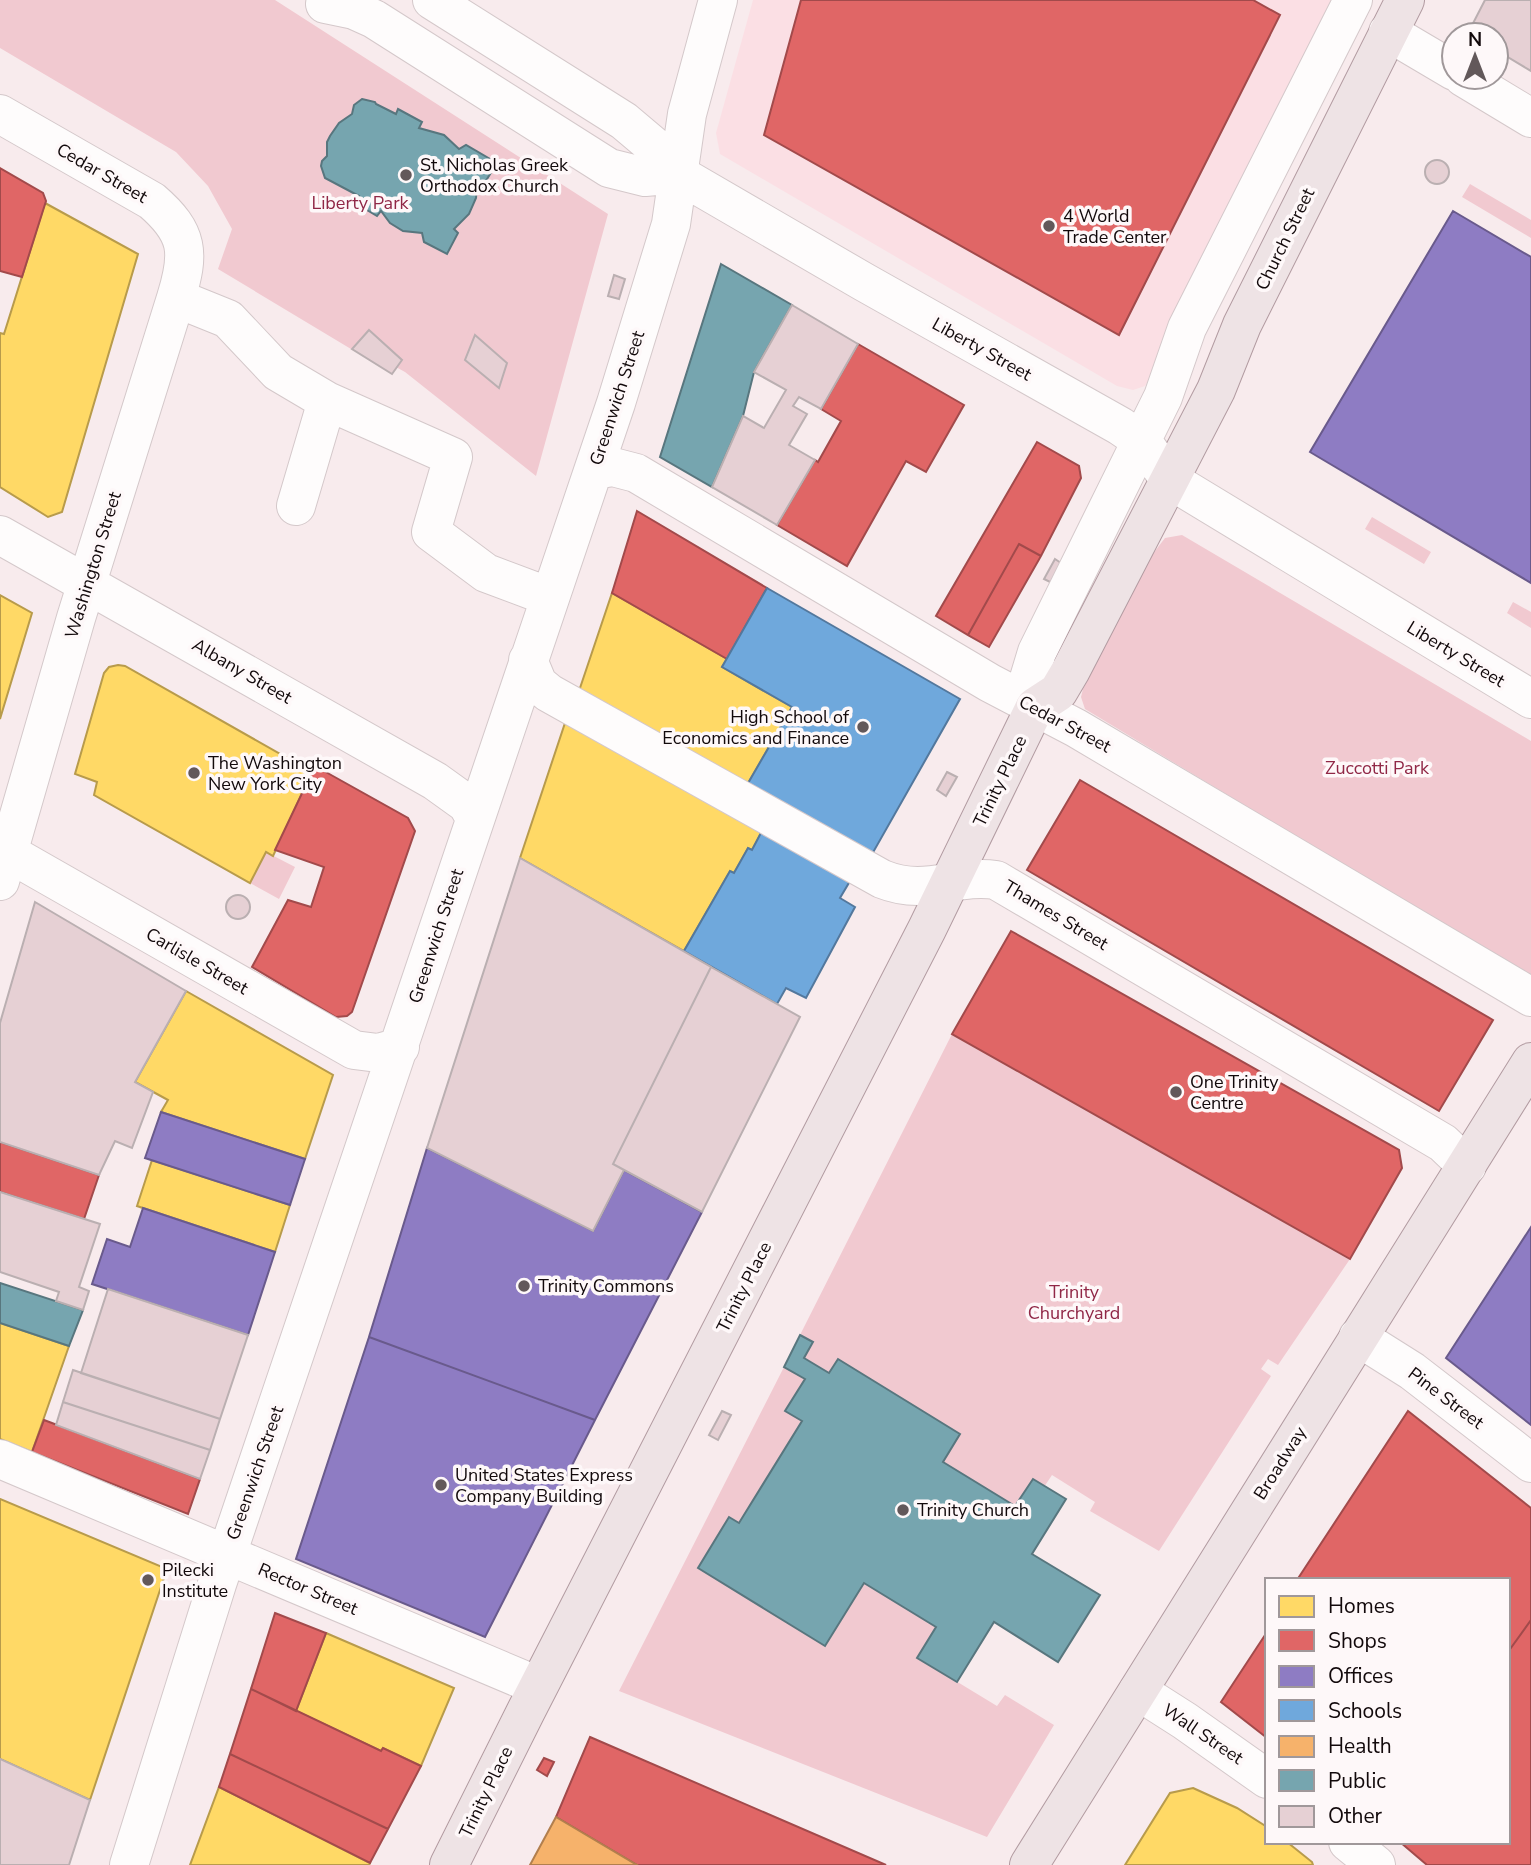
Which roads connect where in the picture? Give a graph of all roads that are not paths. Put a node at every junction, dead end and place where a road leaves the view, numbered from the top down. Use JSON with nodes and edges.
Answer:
{"nodes":[{"id":1,"x":432,"y":0,"type":"edge"},
{"id":2,"x":718,"y":0,"type":"edge"},
{"id":3,"x":1353,"y":0,"type":"edge"},
{"id":4,"x":323,"y":6,"type":"edge"},
{"id":5,"x":1396,"y":16,"type":"edge"},
{"id":6,"x":1440,"y":58,"type":"edge"},
{"id":7,"x":1486,"y":91,"type":"edge"},
{"id":8,"x":0,"y":114,"type":"edge"},
{"id":9,"x":1531,"y":118,"type":"edge"},
{"id":10,"x":678,"y":174,"type":"junction"},
{"id":11,"x":184,"y":249,"type":"joint"},
{"id":12,"x":176,"y":298,"type":"junction"},
{"id":13,"x":327,"y":401,"type":"junction"},
{"id":14,"x":1142,"y":441,"type":"junction"},
{"id":15,"x":594,"y":470,"type":"junction"},
{"id":16,"x":1170,"y":480,"type":"junction"},
{"id":17,"x":296,"y":506,"type":"dead end"},
{"id":18,"x":0,"y":535,"type":"edge"},
{"id":19,"x":87,"y":584,"type":"junction"},
{"id":20,"x":550,"y":597,"type":"junction"},
{"id":21,"x":528,"y":660,"type":"junction"},
{"id":22,"x":1531,"y":699,"type":"edge"},
{"id":23,"x":1035,"y":708,"type":"junction"},
{"id":24,"x":475,"y":818,"type":"junction"},
{"id":25,"x":3,"y":861,"type":"edge"},
{"id":26,"x":950,"y":884,"type":"junction"},
{"id":27,"x":1531,"y":998,"type":"edge"},
{"id":28,"x":400,"y":1047,"type":"junction"},
{"id":29,"x":1531,"y":1062,"type":"edge"},
{"id":30,"x":1467,"y":1166,"type":"junction"},
{"id":31,"x":1358,"y":1337,"type":"junction"},
{"id":32,"x":0,"y":1459,"type":"edge"},
{"id":33,"x":1531,"y":1463,"type":"edge"},
{"id":34,"x":227,"y":1555,"type":"junction"},
{"id":35,"x":538,"y":1686,"type":"junction"},
{"id":36,"x":1138,"y":1691,"type":"junction"},
{"id":37,"x":1265,"y":1778,"type":"edge"},
{"id":38,"x":129,"y":1865,"type":"edge"},
{"id":39,"x":449,"y":1865,"type":"edge"},
{"id":40,"x":1029,"y":1865,"type":"edge"}],
"edges":[{"from":1,"to":10,"type":"street","name":"Liberty Street"},
{"from":2,"to":10,"type":"street","name":"Greenwich Street"},
{"from":3,"to":14,"type":"street"},
{"from":4,"to":10,"type":"street"},
{"from":5,"to":6,"type":"street"},
{"from":5,"to":16,"type":"main road","name":"Church Street"},
{"from":7,"to":9,"type":"street"},
{"from":8,"to":11,"type":"street","name":"Cedar Street"},
{"from":10,"to":14,"type":"street","name":"Liberty Street"},
{"from":10,"to":15,"type":"street","name":"Greenwich Street"},
{"from":11,"to":12,"type":"street","name":"Washington Street"},
{"from":12,"to":13,"type":"street"},
{"from":12,"to":19,"type":"street","name":"Washington Street"},
{"from":13,"to":17,"type":"street"},
{"from":13,"to":20,"type":"street"},
{"from":14,"to":16,"type":"street","name":"Liberty Street"},
{"from":14,"to":23,"type":"street"},
{"from":15,"to":20,"type":"street","name":"Greenwich Street"},
{"from":15,"to":23,"type":"street","name":"Cedar Street"},
{"from":16,"to":22,"type":"street","name":"Liberty Street"},
{"from":16,"to":23,"type":"main road","name":"Trinity Place"},
{"from":18,"to":19,"type":"street","name":"Albany Street"},
{"from":19,"to":24,"type":"street","name":"Albany Street"},
{"from":19,"to":25,"type":"street","name":"Washington Street"},
{"from":20,"to":21,"type":"street","name":"Greenwich Street"},
{"from":21,"to":24,"type":"street","name":"Greenwich Street"},
{"from":21,"to":26,"type":"street","name":"Thames Street"},
{"from":23,"to":26,"type":"main road","name":"Trinity Place"},
{"from":23,"to":27,"type":"street","name":"Cedar Street"},
{"from":24,"to":28,"type":"street","name":"Greenwich Street"},
{"from":25,"to":28,"type":"street","name":"Carlisle Street"},
{"from":26,"to":30,"type":"street","name":"Thames Street"},
{"from":26,"to":35,"type":"main road","name":"Trinity Place"},
{"from":28,"to":34,"type":"street","name":"Greenwich Street"},
{"from":29,"to":30,"type":"main road","name":"Broadway"},
{"from":30,"to":31,"type":"main road","name":"Broadway"},
{"from":31,"to":33,"type":"street","name":"Pine Street"},
{"from":31,"to":36,"type":"main road","name":"Broadway"},
{"from":32,"to":34,"type":"street","name":"Rector Street"},
{"from":34,"to":35,"type":"street","name":"Rector Street"},
{"from":34,"to":38,"type":"street","name":"Greenwich Street"},
{"from":35,"to":39,"type":"main road","name":"Trinity Place"},
{"from":36,"to":37,"type":"street","name":"Wall Street"},
{"from":36,"to":40,"type":"main road","name":"Broadway"}]}
